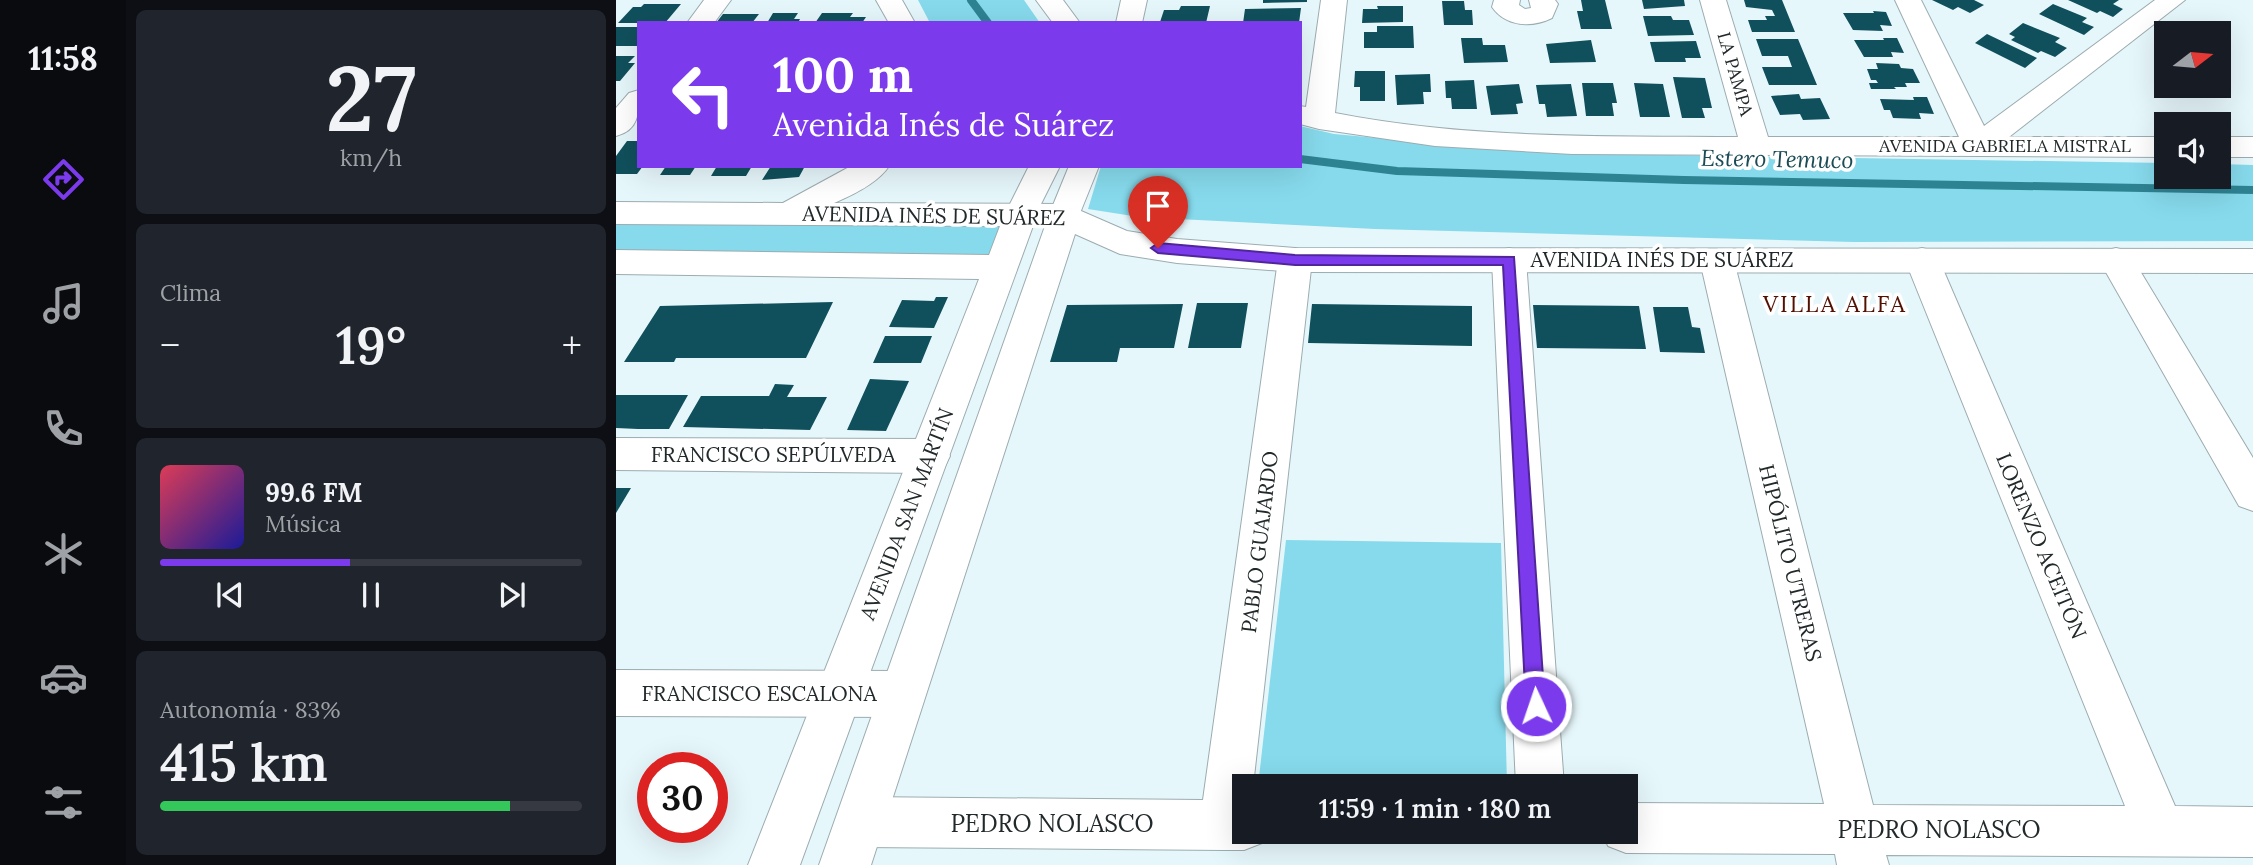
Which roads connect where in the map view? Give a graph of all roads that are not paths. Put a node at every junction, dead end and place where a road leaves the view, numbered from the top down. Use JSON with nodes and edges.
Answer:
{"nodes":[{"id":1,"x":718,"y":0,"type":"edge"},
{"id":2,"x":889,"y":0,"type":"edge"},
{"id":3,"x":1049,"y":0,"type":"edge"},
{"id":4,"x":1134,"y":0,"type":"edge"},
{"id":5,"x":1334,"y":0,"type":"edge"},
{"id":6,"x":1507,"y":0,"type":"edge"},
{"id":7,"x":1542,"y":0,"type":"edge"},
{"id":8,"x":1713,"y":0,"type":"edge"},
{"id":9,"x":1908,"y":0,"type":"edge"},
{"id":10,"x":2172,"y":0,"type":"edge"},
{"id":11,"x":702,"y":21,"type":"edge"},
{"id":12,"x":901,"y":21,"type":"edge"},
{"id":13,"x":1065,"y":21,"type":"edge"},
{"id":14,"x":1129,"y":21,"type":"edge"},
{"id":15,"x":637,"y":101,"type":"edge"},
{"id":16,"x":1310,"y":117,"type":"edge"},
{"id":17,"x":616,"y":127,"type":"edge"},
{"id":18,"x":1978,"y":145,"type":"junction"},
{"id":19,"x":1756,"y":147,"type":"junction"},
{"id":20,"x":2154,"y":147,"type":"edge"},
{"id":21,"x":2231,"y":147,"type":"edge"},
{"id":22,"x":2253,"y":147,"type":"edge"},
{"id":23,"x":871,"y":168,"type":"edge"},
{"id":24,"x":888,"y":168,"type":"edge"},
{"id":25,"x":1083,"y":168,"type":"edge"},
{"id":26,"x":1040,"y":169,"type":"edge"},
{"id":27,"x":616,"y":213,"type":"edge"},
{"id":28,"x":775,"y":213,"type":"junction"},
{"id":29,"x":863,"y":214,"type":"junction"},
{"id":30,"x":1021,"y":214,"type":"junction"},
{"id":31,"x":1065,"y":215,"type":"junction"},
{"id":32,"x":1295,"y":260,"type":"junction"},
{"id":33,"x":1509,"y":260,"type":"junction"},
{"id":34,"x":2116,"y":260,"type":"junction"},
{"id":35,"x":616,"y":261,"type":"edge"},
{"id":36,"x":1717,"y":261,"type":"junction"},
{"id":37,"x":1922,"y":261,"type":"junction"},
{"id":38,"x":2253,"y":261,"type":"edge"},
{"id":39,"x":853,"y":265,"type":"junction"},
{"id":40,"x":1001,"y":267,"type":"junction"},
{"id":41,"x":616,"y":454,"type":"edge"},
{"id":42,"x":930,"y":456,"type":"junction"},
{"id":43,"x":2253,"y":495,"type":"edge"},
{"id":44,"x":616,"y":693,"type":"edge"},
{"id":45,"x":839,"y":694,"type":"junction"},
{"id":46,"x":902,"y":694,"type":"junction"},
{"id":47,"x":1240,"y":774,"type":"edge"},
{"id":48,"x":1539,"y":774,"type":"edge"},
{"id":49,"x":1232,"y":825,"type":"edge"},
{"id":50,"x":1638,"y":829,"type":"edge"},
{"id":51,"x":2160,"y":831,"type":"junction"},
{"id":52,"x":2253,"y":832,"type":"edge"},
{"id":53,"x":852,"y":844,"type":"edge"},
{"id":54,"x":1858,"y":847,"type":"edge"},
{"id":55,"x":775,"y":865,"type":"edge"}],
"edges":[{"from":1,"to":11,"type":"street"},
{"from":2,"to":12,"type":"street"},
{"from":3,"to":13,"type":"street"},
{"from":4,"to":14,"type":"street"},
{"from":5,"to":16,"type":"street"},
{"from":6,"to":7,"type":"street"},
{"from":8,"to":19,"type":"street","name":"LA PAMPA"},
{"from":9,"to":18,"type":"street"},
{"from":10,"to":18,"type":"street"},
{"from":15,"to":17,"type":"street"},
{"from":16,"to":19,"type":"street","name":"AVENIDA GABRIELA MISTRAL"},
{"from":18,"to":19,"type":"street","name":"AVENIDA GABRIELA MISTRAL"},
{"from":18,"to":20,"type":"street","name":"AVENIDA GABRIELA MISTRAL"},
{"from":21,"to":22,"type":"street"},
{"from":23,"to":28,"type":"street"},
{"from":24,"to":29,"type":"street"},
{"from":25,"to":31,"type":"street"},
{"from":26,"to":30,"type":"street","name":"AVENIDA SAN MARTÍN"},
{"from":27,"to":28,"type":"street","name":"AVENIDA INÉS DE SUÁREZ"},
{"from":28,"to":29,"type":"street","name":"AVENIDA INÉS DE SUÁREZ"},
{"from":29,"to":30,"type":"street","name":"AVENIDA INÉS DE SUÁREZ"},
{"from":29,"to":39,"type":"street"},
{"from":30,"to":31,"type":"street","name":"AVENIDA INÉS DE SUÁREZ"},
{"from":30,"to":40,"type":"street","name":"AVENIDA SAN MARTÍN"},
{"from":31,"to":32,"type":"street","name":"AVENIDA INÉS DE SUÁREZ"},
{"from":31,"to":46,"type":"street"},
{"from":32,"to":33,"type":"street","name":"AVENIDA INÉS DE SUÁREZ"},
{"from":32,"to":47,"type":"street","name":"PABLO GUAJARDO"},
{"from":33,"to":36,"type":"street","name":"AVENIDA INÉS DE SUÁREZ"},
{"from":33,"to":48,"type":"street"},
{"from":34,"to":37,"type":"street","name":"AVENIDA INÉS DE SUÁREZ"},
{"from":34,"to":38,"type":"street","name":"AVENIDA INÉS DE SUÁREZ"},
{"from":34,"to":43,"type":"street"},
{"from":35,"to":39,"type":"street"},
{"from":36,"to":37,"type":"street","name":"AVENIDA INÉS DE SUÁREZ"},
{"from":36,"to":54,"type":"street","name":"HIPÓLITO UTRERAS"},
{"from":37,"to":51,"type":"street","name":"LORENZO ACEITÓN"},
{"from":39,"to":40,"type":"street"},
{"from":40,"to":42,"type":"street","name":"AVENIDA SAN MARTÍN"},
{"from":41,"to":42,"type":"street","name":"FRANCISCO SEPÚLVEDA"},
{"from":42,"to":45,"type":"street","name":"AVENIDA SAN MARTÍN"},
{"from":44,"to":45,"type":"street","name":"FRANCISCO ESCALONA"},
{"from":45,"to":46,"type":"street","name":"FRANCISCO ESCALONA"},
{"from":45,"to":55,"type":"street","name":"AVENIDA SAN MARTÍN"},
{"from":46,"to":53,"type":"street"},
{"from":49,"to":53,"type":"street","name":"PEDRO NOLASCO"},
{"from":50,"to":54,"type":"street","name":"PEDRO NOLASCO"},
{"from":51,"to":52,"type":"street","name":"PEDRO NOLASCO"},
{"from":51,"to":54,"type":"street","name":"PEDRO NOLASCO"}]}
